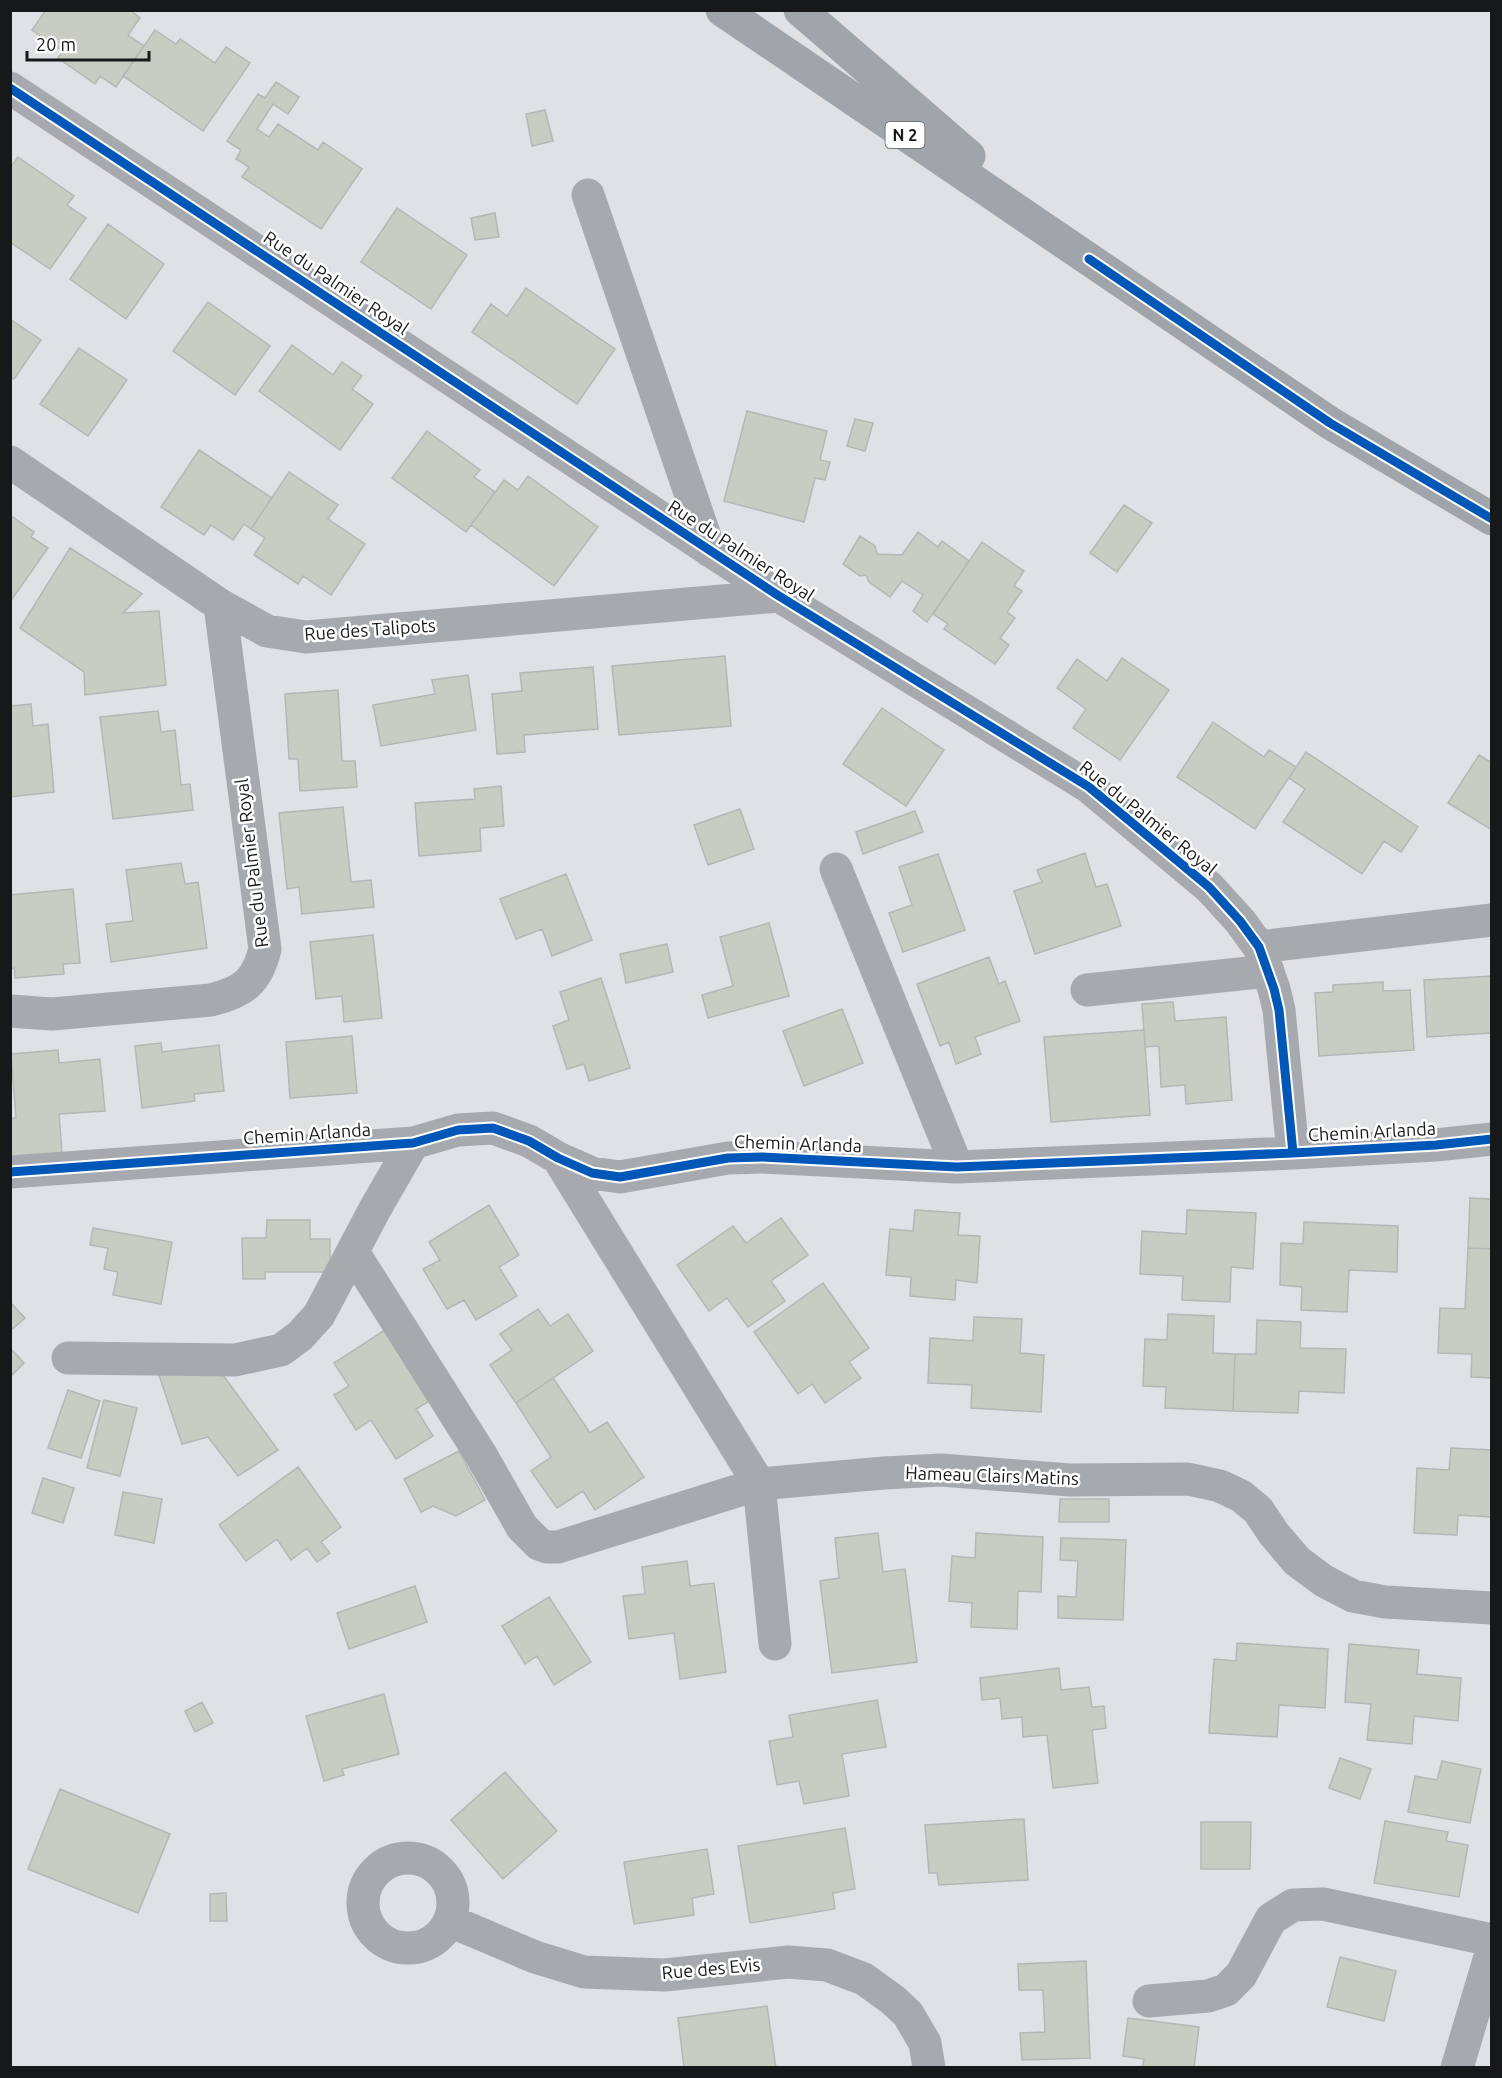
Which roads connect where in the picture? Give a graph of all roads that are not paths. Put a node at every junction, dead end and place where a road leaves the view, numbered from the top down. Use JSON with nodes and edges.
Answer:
{"nodes":[{"id":1,"x":722,"y":10,"type":"edge"},
{"id":2,"x":800,"y":10,"type":"edge"},
{"id":3,"x":10,"y":88,"type":"edge"},
{"id":4,"x":588,"y":195,"type":"dead end"},
{"id":5,"x":1089,"y":259,"type":"junction"},
{"id":6,"x":10,"y":462,"type":"edge"},
{"id":7,"x":1491,"y":519,"type":"edge"},
{"id":8,"x":710,"y":551,"type":"junction"},
{"id":9,"x":779,"y":596,"type":"junction"},
{"id":10,"x":220,"y":605,"type":"junction"},
{"id":11,"x":837,"y":869,"type":"dead end"},
{"id":12,"x":1491,"y":920,"type":"edge"},
{"id":13,"x":1264,"y":959,"type":"junction"},
{"id":14,"x":1087,"y":990,"type":"dead end"},
{"id":15,"x":10,"y":1011,"type":"edge"},
{"id":16,"x":1491,"y":1139,"type":"edge"},
{"id":17,"x":413,"y":1143,"type":"junction"},
{"id":18,"x":1293,"y":1153,"type":"junction"},
{"id":19,"x":558,"y":1158,"type":"junction"},
{"id":20,"x":957,"y":1167,"type":"junction"},
{"id":21,"x":10,"y":1172,"type":"edge"},
{"id":22,"x":353,"y":1252,"type":"junction"},
{"id":23,"x":68,"y":1358,"type":"dead end"},
{"id":24,"x":759,"y":1484,"type":"junction"},
{"id":25,"x":1491,"y":1608,"type":"edge"},
{"id":26,"x":775,"y":1644,"type":"dead end"},
{"id":27,"x":450,"y":1921,"type":"dead end"},
{"id":28,"x":1491,"y":1940,"type":"edge"},
{"id":29,"x":1491,"y":1950,"type":"edge"},
{"id":30,"x":1149,"y":2001,"type":"dead end"},
{"id":31,"x":929,"y":2067,"type":"edge"},
{"id":32,"x":1457,"y":2067,"type":"edge"}],
"edges":[{"from":1,"to":5,"type":"highway","number":"N 2"},
{"from":2,"to":5,"type":"highway","number":"N 2"},
{"from":3,"to":8,"type":"street","name":"Rue du Palmier Royal"},
{"from":4,"to":8,"type":"street"},
{"from":5,"to":7,"type":"highway","number":"N 2"},
{"from":6,"to":10,"type":"street","name":"Rue des Talipots"},
{"from":8,"to":9,"type":"street","name":"Rue du Palmier Royal"},
{"from":9,"to":10,"type":"street","name":"Rue des Talipots"},
{"from":9,"to":13,"type":"street","name":"Rue du Palmier Royal"},
{"from":10,"to":15,"type":"street","name":"Rue du Palmier Royal"},
{"from":11,"to":20,"type":"street"},
{"from":12,"to":13,"type":"street"},
{"from":13,"to":14,"type":"street"},
{"from":13,"to":18,"type":"street","name":"Rue du Palmier Royal"},
{"from":16,"to":18,"type":"street","name":"Chemin Arlanda"},
{"from":17,"to":19,"type":"street","name":"Chemin Arlanda"},
{"from":17,"to":21,"type":"street","name":"Chemin Arlanda"},
{"from":17,"to":22,"type":"street"},
{"from":18,"to":20,"type":"street","name":"Chemin Arlanda"},
{"from":19,"to":20,"type":"street","name":"Chemin Arlanda"},
{"from":19,"to":24,"type":"street"},
{"from":22,"to":23,"type":"street"},
{"from":22,"to":24,"type":"street","name":"Hameau Clairs Matins"},
{"from":24,"to":25,"type":"street","name":"Hameau Clairs Matins"},
{"from":24,"to":26,"type":"street"},
{"from":27,"to":31,"type":"street","name":"Rue des Evis"},
{"from":28,"to":30,"type":"street"},
{"from":29,"to":32,"type":"street"}]}
